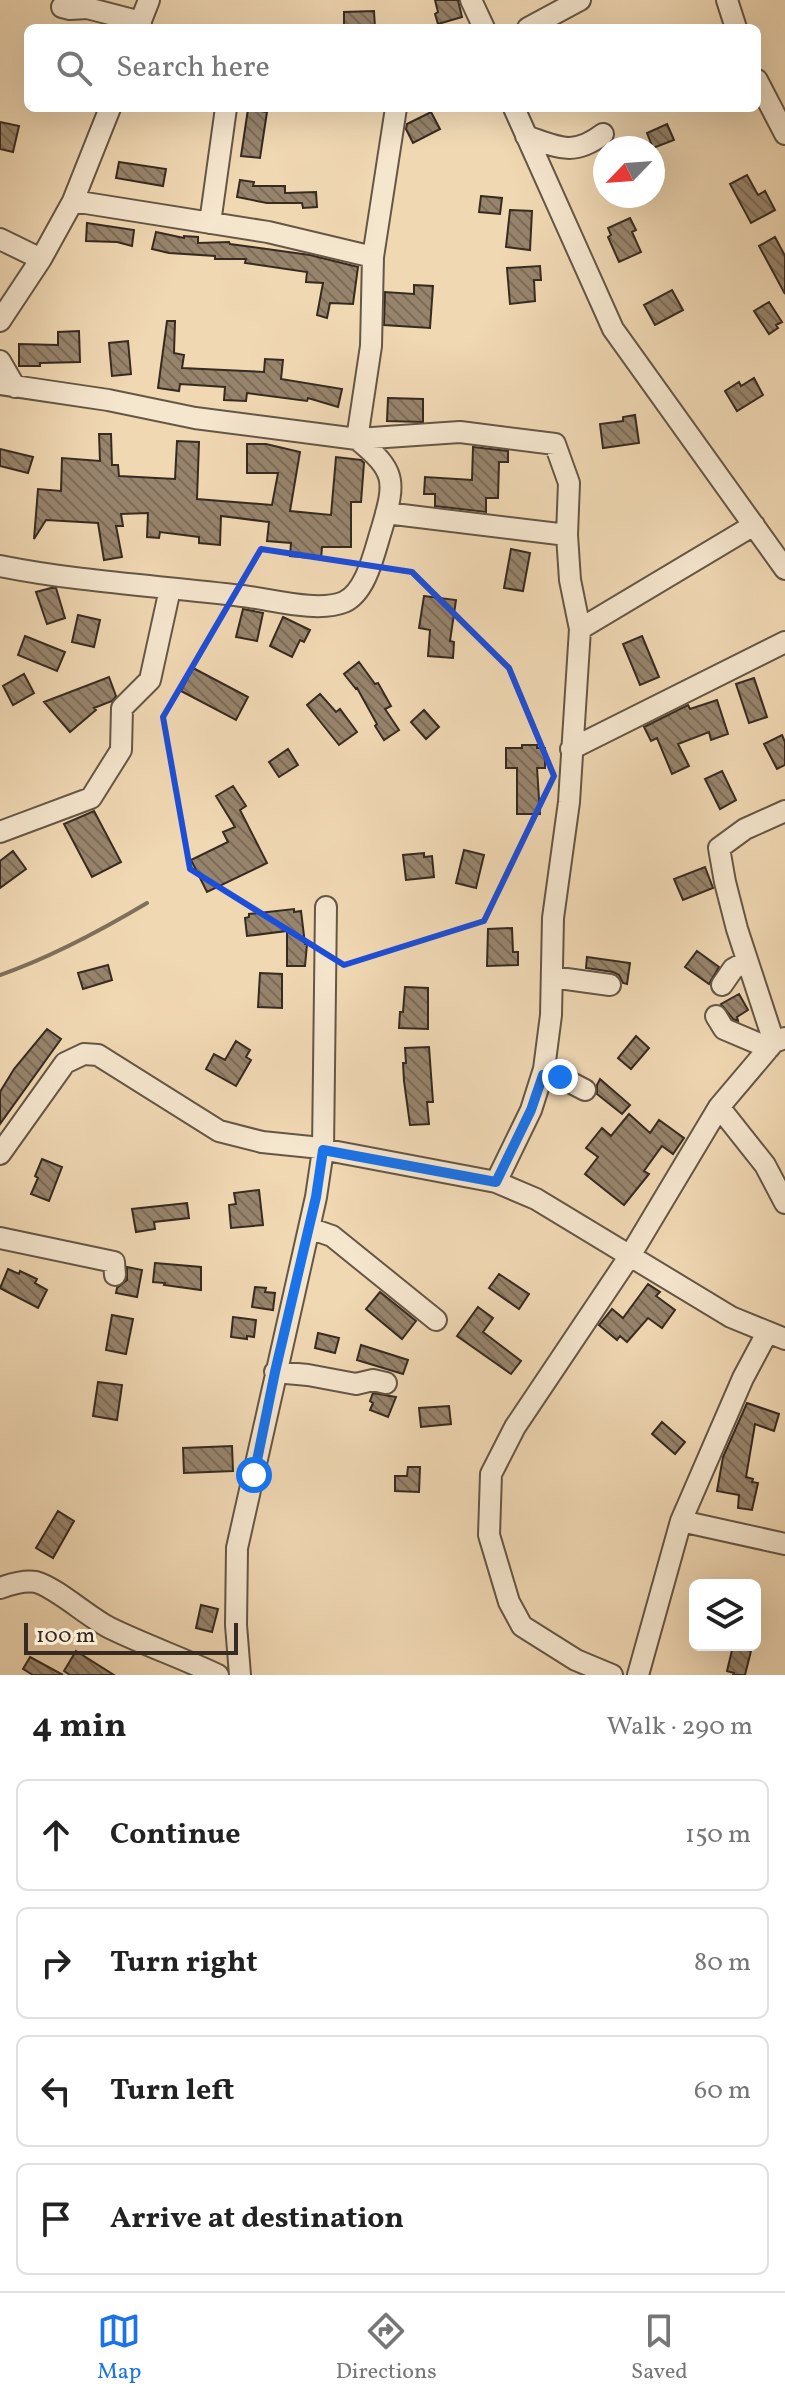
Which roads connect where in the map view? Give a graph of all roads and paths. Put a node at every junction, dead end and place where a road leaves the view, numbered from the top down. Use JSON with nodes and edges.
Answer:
{"nodes":[{"id":1,"x":149,"y":0,"type":"edge"},
{"id":2,"x":471,"y":0,"type":"edge"},
{"id":3,"x":580,"y":0,"type":"edge"},
{"id":4,"x":727,"y":0,"type":"edge"},
{"id":5,"x":62,"y":7,"type":"dead end"},
{"id":6,"x":136,"y":24,"type":"edge"},
{"id":7,"x":139,"y":24,"type":"edge"},
{"id":8,"x":482,"y":24,"type":"edge"},
{"id":9,"x":535,"y":24,"type":"edge"},
{"id":10,"x":735,"y":24,"type":"edge"},
{"id":11,"x":761,"y":88,"type":"edge"},
{"id":12,"x":108,"y":112,"type":"edge"},
{"id":13,"x":225,"y":112,"type":"edge"},
{"id":14,"x":395,"y":112,"type":"edge"},
{"id":15,"x":516,"y":112,"type":"edge"},
{"id":16,"x":603,"y":134,"type":"dead end"},
{"id":17,"x":785,"y":134,"type":"edge"},
{"id":18,"x":526,"y":136,"type":"junction"},
{"id":19,"x":73,"y":201,"type":"junction"},
{"id":20,"x":210,"y":223,"type":"junction"},
{"id":21,"x":0,"y":239,"type":"edge"},
{"id":22,"x":373,"y":257,"type":"junction"},
{"id":23,"x":41,"y":259,"type":"junction"},
{"id":24,"x":0,"y":321,"type":"edge"},
{"id":25,"x":0,"y":361,"type":"edge"},
{"id":26,"x":8,"y":385,"type":"edge"},
{"id":27,"x":357,"y":439,"type":"junction"},
{"id":28,"x":386,"y":513,"type":"junction"},
{"id":29,"x":754,"y":525,"type":"junction"},
{"id":30,"x":567,"y":535,"type":"junction"},
{"id":31,"x":0,"y":566,"type":"edge"},
{"id":32,"x":785,"y":569,"type":"edge"},
{"id":33,"x":170,"y":589,"type":"junction"},
{"id":34,"x":580,"y":629,"type":"junction"},
{"id":35,"x":785,"y":642,"type":"edge"},
{"id":36,"x":571,"y":749,"type":"junction"},
{"id":37,"x":785,"y":811,"type":"edge"},
{"id":38,"x":0,"y":832,"type":"edge"},
{"id":39,"x":326,"y":907,"type":"dead end"},
{"id":40,"x":747,"y":961,"type":"junction"},
{"id":41,"x":552,"y":977,"type":"junction"},
{"id":42,"x":610,"y":985,"type":"dead end"},
{"id":43,"x":722,"y":985,"type":"dead end"},
{"id":44,"x":716,"y":1016,"type":"dead end"},
{"id":45,"x":776,"y":1043,"type":"edge"},
{"id":46,"x":543,"y":1075,"type":"junction"},
{"id":47,"x":585,"y":1090,"type":"dead end"},
{"id":48,"x":719,"y":1107,"type":"junction"},
{"id":49,"x":323,"y":1150,"type":"junction"},
{"id":50,"x":0,"y":1154,"type":"edge"},
{"id":51,"x":496,"y":1182,"type":"junction"},
{"id":52,"x":785,"y":1203,"type":"edge"},
{"id":53,"x":309,"y":1228,"type":"junction"},
{"id":54,"x":0,"y":1238,"type":"edge"},
{"id":55,"x":631,"y":1254,"type":"junction"},
{"id":56,"x":115,"y":1275,"type":"dead end"},
{"id":57,"x":436,"y":1320,"type":"dead end"},
{"id":58,"x":776,"y":1336,"type":"edge"},
{"id":59,"x":275,"y":1372,"type":"junction"},
{"id":60,"x":386,"y":1383,"type":"dead end"},
{"id":61,"x":681,"y":1521,"type":"junction"},
{"id":62,"x":785,"y":1544,"type":"edge"},
{"id":63,"x":0,"y":1588,"type":"edge"},
{"id":64,"x":218,"y":1675,"type":"edge"},
{"id":65,"x":240,"y":1675,"type":"edge"},
{"id":66,"x":612,"y":1675,"type":"edge"},
{"id":67,"x":638,"y":1675,"type":"edge"}],
"edges":[{"from":1,"to":7,"type":"street"},
{"from":2,"to":8,"type":"street"},
{"from":3,"to":9,"type":"street"},
{"from":4,"to":10,"type":"street"},
{"from":5,"to":6,"type":"street"},
{"from":11,"to":17,"type":"street"},
{"from":12,"to":19,"type":"street"},
{"from":13,"to":20,"type":"street"},
{"from":14,"to":22,"type":"street"},
{"from":15,"to":18,"type":"street"},
{"from":16,"to":18,"type":"street"},
{"from":18,"to":29,"type":"street"},
{"from":19,"to":20,"type":"street"},
{"from":19,"to":23,"type":"street"},
{"from":20,"to":22,"type":"street"},
{"from":21,"to":23,"type":"street"},
{"from":22,"to":27,"type":"street"},
{"from":23,"to":24,"type":"street"},
{"from":25,"to":26,"type":"street"},
{"from":26,"to":27,"type":"street"},
{"from":27,"to":28,"type":"street"},
{"from":27,"to":30,"type":"street"},
{"from":28,"to":30,"type":"street"},
{"from":28,"to":33,"type":"street"},
{"from":29,"to":32,"type":"street"},
{"from":29,"to":34,"type":"street"},
{"from":30,"to":34,"type":"street"},
{"from":31,"to":33,"type":"street"},
{"from":33,"to":38,"type":"street"},
{"from":34,"to":36,"type":"street"},
{"from":35,"to":36,"type":"street"},
{"from":36,"to":41,"type":"street"},
{"from":37,"to":40,"type":"street"},
{"from":39,"to":49,"type":"street"},
{"from":40,"to":43,"type":"street"},
{"from":40,"to":45,"type":"street"},
{"from":41,"to":42,"type":"street"},
{"from":41,"to":46,"type":"street"},
{"from":44,"to":45,"type":"street"},
{"from":45,"to":48,"type":"street"},
{"from":46,"to":47,"type":"street"},
{"from":46,"to":51,"type":"street"},
{"from":48,"to":52,"type":"street"},
{"from":48,"to":55,"type":"street"},
{"from":49,"to":50,"type":"street"},
{"from":49,"to":51,"type":"street"},
{"from":49,"to":53,"type":"street"},
{"from":51,"to":55,"type":"street"},
{"from":53,"to":57,"type":"street"},
{"from":53,"to":59,"type":"street"},
{"from":54,"to":56,"type":"street"},
{"from":55,"to":58,"type":"street"},
{"from":55,"to":66,"type":"street"},
{"from":58,"to":61,"type":"street"},
{"from":59,"to":60,"type":"street"},
{"from":59,"to":65,"type":"street"},
{"from":61,"to":62,"type":"street"},
{"from":61,"to":67,"type":"street"},
{"from":63,"to":64,"type":"street"}]}
